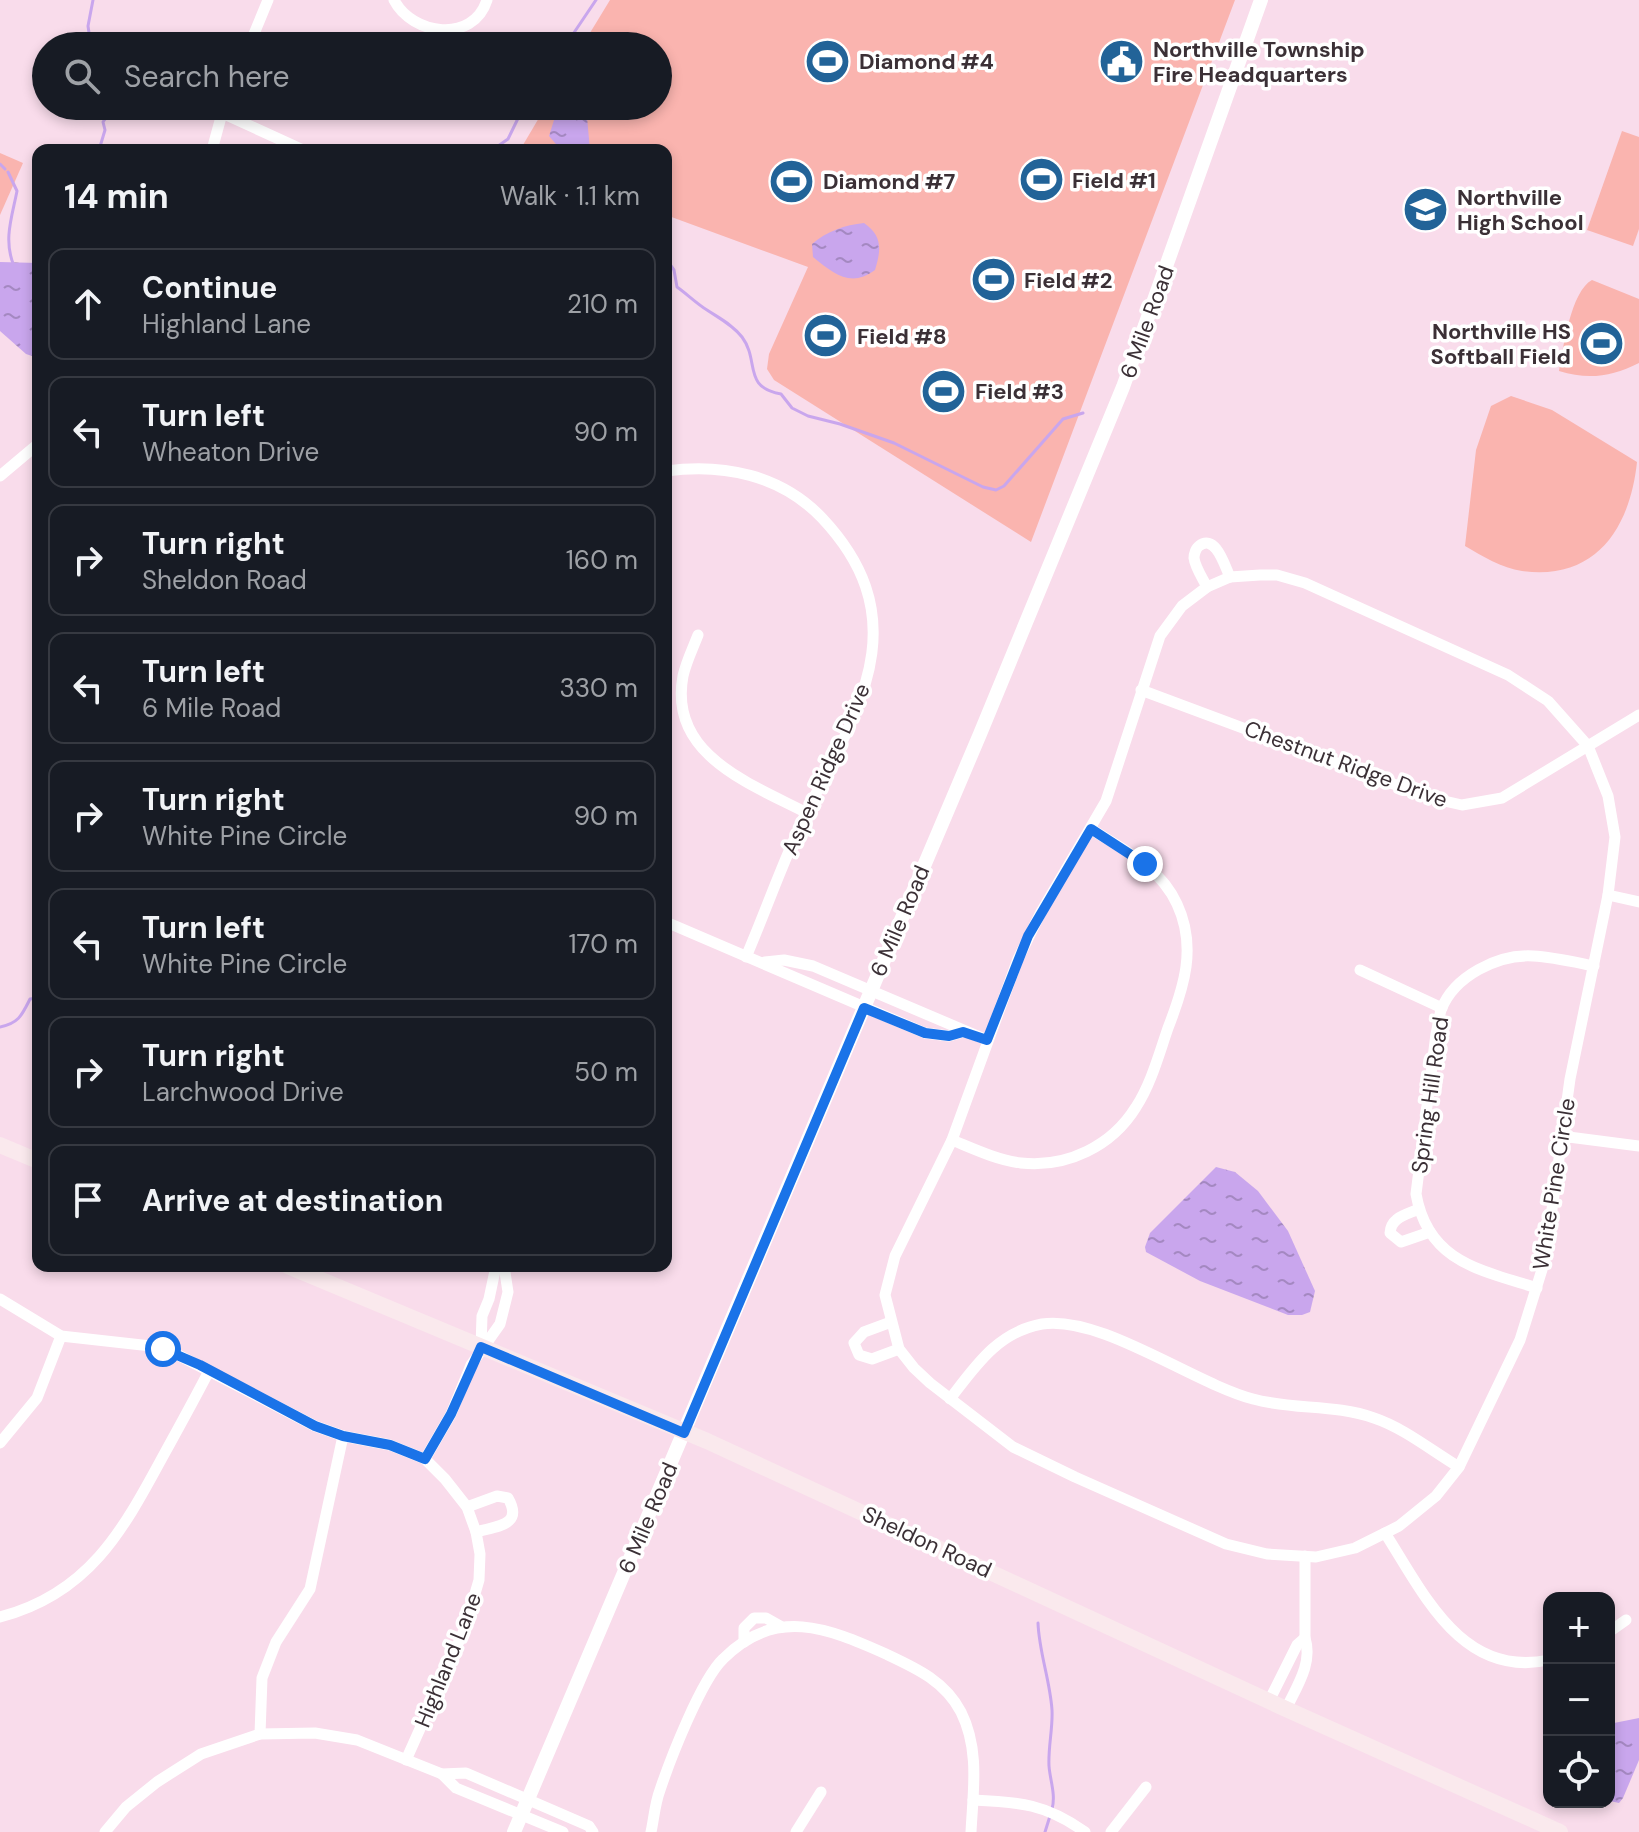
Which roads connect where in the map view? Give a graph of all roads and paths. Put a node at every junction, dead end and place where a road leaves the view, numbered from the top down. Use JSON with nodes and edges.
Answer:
{"nodes":[{"id":1,"x":268,"y":0,"type":"edge"},
{"id":2,"x":394,"y":0,"type":"edge"},
{"id":3,"x":487,"y":0,"type":"edge"},
{"id":4,"x":1261,"y":0,"type":"edge"},
{"id":5,"x":255,"y":32,"type":"edge"},
{"id":6,"x":220,"y":120,"type":"edge"},
{"id":7,"x":243,"y":120,"type":"edge"},
{"id":8,"x":214,"y":144,"type":"edge"},
{"id":9,"x":291,"y":144,"type":"edge"},
{"id":10,"x":32,"y":449,"type":"edge"},
{"id":11,"x":672,"y":470,"type":"edge"},
{"id":12,"x":0,"y":476,"type":"edge"},
{"id":13,"x":1230,"y":577,"type":"junction"},
{"id":14,"x":1207,"y":587,"type":"junction"},
{"id":15,"x":698,"y":635,"type":"dead end"},
{"id":16,"x":1141,"y":690,"type":"junction"},
{"id":17,"x":1639,"y":715,"type":"edge"},
{"id":18,"x":1588,"y":746,"type":"junction"},
{"id":19,"x":807,"y":813,"type":"junction"},
{"id":20,"x":1091,"y":829,"type":"junction"},
{"id":21,"x":1608,"y":895,"type":"junction"},
{"id":22,"x":1639,"y":902,"type":"edge"},
{"id":23,"x":672,"y":925,"type":"edge"},
{"id":24,"x":746,"y":957,"type":"junction"},
{"id":25,"x":765,"y":962,"type":"junction"},
{"id":26,"x":1594,"y":966,"type":"junction"},
{"id":27,"x":1360,"y":970,"type":"dead end"},
{"id":28,"x":871,"y":991,"type":"junction"},
{"id":29,"x":864,"y":1008,"type":"junction"},
{"id":30,"x":1442,"y":1008,"type":"junction"},
{"id":31,"x":963,"y":1032,"type":"junction"},
{"id":32,"x":987,"y":1040,"type":"junction"},
{"id":33,"x":1561,"y":1136,"type":"junction"},
{"id":34,"x":952,"y":1140,"type":"junction"},
{"id":35,"x":0,"y":1145,"type":"edge"},
{"id":36,"x":1639,"y":1146,"type":"edge"},
{"id":37,"x":32,"y":1158,"type":"edge"},
{"id":38,"x":1419,"y":1209,"type":"junction"},
{"id":39,"x":1430,"y":1232,"type":"junction"},
{"id":40,"x":302,"y":1272,"type":"edge"},
{"id":41,"x":495,"y":1272,"type":"edge"},
{"id":42,"x":505,"y":1272,"type":"edge"},
{"id":43,"x":1537,"y":1288,"type":"junction"},
{"id":44,"x":0,"y":1299,"type":"edge"},
{"id":45,"x":891,"y":1322,"type":"junction"},
{"id":46,"x":61,"y":1336,"type":"junction"},
{"id":47,"x":481,"y":1347,"type":"junction"},
{"id":48,"x":899,"y":1349,"type":"junction"},
{"id":49,"x":209,"y":1371,"type":"junction"},
{"id":50,"x":950,"y":1399,"type":"junction"},
{"id":51,"x":684,"y":1433,"type":"junction"},
{"id":52,"x":343,"y":1436,"type":"junction"},
{"id":53,"x":0,"y":1443,"type":"edge"},
{"id":54,"x":425,"y":1459,"type":"junction"},
{"id":55,"x":1459,"y":1467,"type":"junction"},
{"id":56,"x":467,"y":1507,"type":"junction"},
{"id":57,"x":476,"y":1532,"type":"junction"},
{"id":58,"x":1385,"y":1533,"type":"junction"},
{"id":59,"x":1305,"y":1556,"type":"junction"},
{"id":60,"x":0,"y":1617,"type":"edge"},
{"id":61,"x":1626,"y":1620,"type":"dead end"},
{"id":62,"x":782,"y":1627,"type":"junction"},
{"id":63,"x":1615,"y":1628,"type":"edge"},
{"id":64,"x":1305,"y":1638,"type":"junction"},
{"id":65,"x":744,"y":1642,"type":"junction"},
{"id":66,"x":1543,"y":1660,"type":"edge"},
{"id":67,"x":1269,"y":1701,"type":"junction"},
{"id":68,"x":1286,"y":1709,"type":"junction"},
{"id":69,"x":260,"y":1734,"type":"junction"},
{"id":70,"x":406,"y":1760,"type":"junction"},
{"id":71,"x":442,"y":1774,"type":"junction"},
{"id":72,"x":1146,"y":1787,"type":"dead end"},
{"id":73,"x":821,"y":1792,"type":"dead end"},
{"id":74,"x":528,"y":1799,"type":"junction"},
{"id":75,"x":973,"y":1800,"type":"junction"},
{"id":76,"x":522,"y":1814,"type":"junction"},
{"id":77,"x":105,"y":1832,"type":"edge"},
{"id":78,"x":514,"y":1832,"type":"edge"},
{"id":79,"x":563,"y":1832,"type":"edge"},
{"id":80,"x":593,"y":1832,"type":"edge"},
{"id":81,"x":651,"y":1832,"type":"edge"},
{"id":82,"x":796,"y":1832,"type":"edge"},
{"id":83,"x":971,"y":1832,"type":"edge"},
{"id":84,"x":1085,"y":1832,"type":"edge"},
{"id":85,"x":1111,"y":1832,"type":"edge"},
{"id":86,"x":1560,"y":1832,"type":"edge"}],
"edges":[{"from":1,"to":5,"type":"street"},
{"from":2,"to":3,"type":"street"},
{"from":4,"to":28,"type":"street","name":"6 Mile Road"},
{"from":6,"to":8,"type":"street"},
{"from":7,"to":9,"type":"street"},
{"from":10,"to":12,"type":"street"},
{"from":11,"to":19,"type":"street","name":"Aspen Ridge Drive"},
{"from":13,"to":14,"type":"street","name":"White Pine Circle"},
{"from":13,"to":14,"type":"street"},
{"from":13,"to":18,"type":"street","name":"White Pine Circle"},
{"from":14,"to":16,"type":"street","name":"White Pine Circle"},
{"from":15,"to":19,"type":"street"},
{"from":16,"to":18,"type":"street","name":"Chestnut Ridge Drive"},
{"from":16,"to":20,"type":"street","name":"White Pine Circle"},
{"from":17,"to":18,"type":"street","name":"Chestnut Ridge Drive"},
{"from":18,"to":21,"type":"street","name":"White Pine Circle"},
{"from":19,"to":24,"type":"street","name":"Aspen Ridge Drive"},
{"from":20,"to":32,"type":"street","name":"White Pine Circle"},
{"from":20,"to":34,"type":"street"},
{"from":21,"to":22,"type":"street"},
{"from":21,"to":26,"type":"street","name":"White Pine Circle"},
{"from":23,"to":24,"type":"street"},
{"from":24,"to":25,"type":"street"},
{"from":25,"to":28,"type":"street"},
{"from":25,"to":29,"type":"street"},
{"from":26,"to":30,"type":"street","name":"Spring Hill Road"},
{"from":26,"to":33,"type":"street","name":"White Pine Circle"},
{"from":27,"to":30,"type":"street"},
{"from":28,"to":29,"type":"street","name":"6 Mile Road"},
{"from":28,"to":31,"type":"street"},
{"from":29,"to":31,"type":"street"},
{"from":29,"to":51,"type":"street","name":"6 Mile Road"},
{"from":30,"to":38,"type":"street","name":"Spring Hill Road"},
{"from":31,"to":32,"type":"street"},
{"from":32,"to":34,"type":"street","name":"White Pine Circle"},
{"from":33,"to":36,"type":"street"},
{"from":33,"to":43,"type":"street","name":"White Pine Circle"},
{"from":34,"to":45,"type":"street","name":"White Pine Circle"},
{"from":35,"to":37,"type":"main road"},
{"from":38,"to":39,"type":"street","name":"Spring Hill Road"},
{"from":38,"to":39,"type":"street"},
{"from":39,"to":43,"type":"street","name":"Spring Hill Road"},
{"from":40,"to":47,"type":"main road","name":"Sheldon Road"},
{"from":41,"to":47,"type":"street"},
{"from":42,"to":47,"type":"street"},
{"from":43,"to":55,"type":"street","name":"White Pine Circle"},
{"from":44,"to":46,"type":"street","name":"Highland Lane"},
{"from":45,"to":48,"type":"street","name":"White Pine Circle"},
{"from":45,"to":48,"type":"street"},
{"from":46,"to":49,"type":"street","name":"Highland Lane"},
{"from":46,"to":53,"type":"street"},
{"from":47,"to":51,"type":"main road","name":"Sheldon Road"},
{"from":47,"to":54,"type":"street"},
{"from":48,"to":50,"type":"street","name":"White Pine Circle"},
{"from":49,"to":52,"type":"street","name":"Highland Lane"},
{"from":49,"to":60,"type":"street"},
{"from":50,"to":55,"type":"street"},
{"from":50,"to":59,"type":"street","name":"White Pine Circle"},
{"from":51,"to":67,"type":"main road","name":"Sheldon Road"},
{"from":51,"to":74,"type":"street","name":"6 Mile Road"},
{"from":52,"to":54,"type":"street","name":"Highland Lane"},
{"from":52,"to":69,"type":"street"},
{"from":54,"to":56,"type":"street","name":"Highland Lane"},
{"from":55,"to":58,"type":"street","name":"White Pine Circle"},
{"from":56,"to":57,"type":"street","name":"Highland Lane"},
{"from":56,"to":57,"type":"street"},
{"from":57,"to":70,"type":"street","name":"Highland Lane"},
{"from":58,"to":59,"type":"street","name":"White Pine Circle"},
{"from":58,"to":66,"type":"street"},
{"from":59,"to":64,"type":"street"},
{"from":61,"to":63,"type":"street"},
{"from":62,"to":65,"type":"street"},
{"from":62,"to":65,"type":"street"},
{"from":62,"to":75,"type":"street"},
{"from":64,"to":67,"type":"street"},
{"from":64,"to":68,"type":"street"},
{"from":65,"to":81,"type":"street"},
{"from":67,"to":68,"type":"main road","name":"Sheldon Road"},
{"from":68,"to":86,"type":"main road","name":"Sheldon Road"},
{"from":69,"to":70,"type":"street"},
{"from":69,"to":77,"type":"street"},
{"from":70,"to":71,"type":"street"},
{"from":71,"to":74,"type":"street"},
{"from":71,"to":76,"type":"street"},
{"from":72,"to":85,"type":"street"},
{"from":73,"to":82,"type":"street"},
{"from":74,"to":76,"type":"street","name":"6 Mile Road"},
{"from":74,"to":80,"type":"street"},
{"from":75,"to":83,"type":"street"},
{"from":75,"to":84,"type":"street"},
{"from":76,"to":78,"type":"street","name":"6 Mile Road"},
{"from":76,"to":79,"type":"street"}]}
